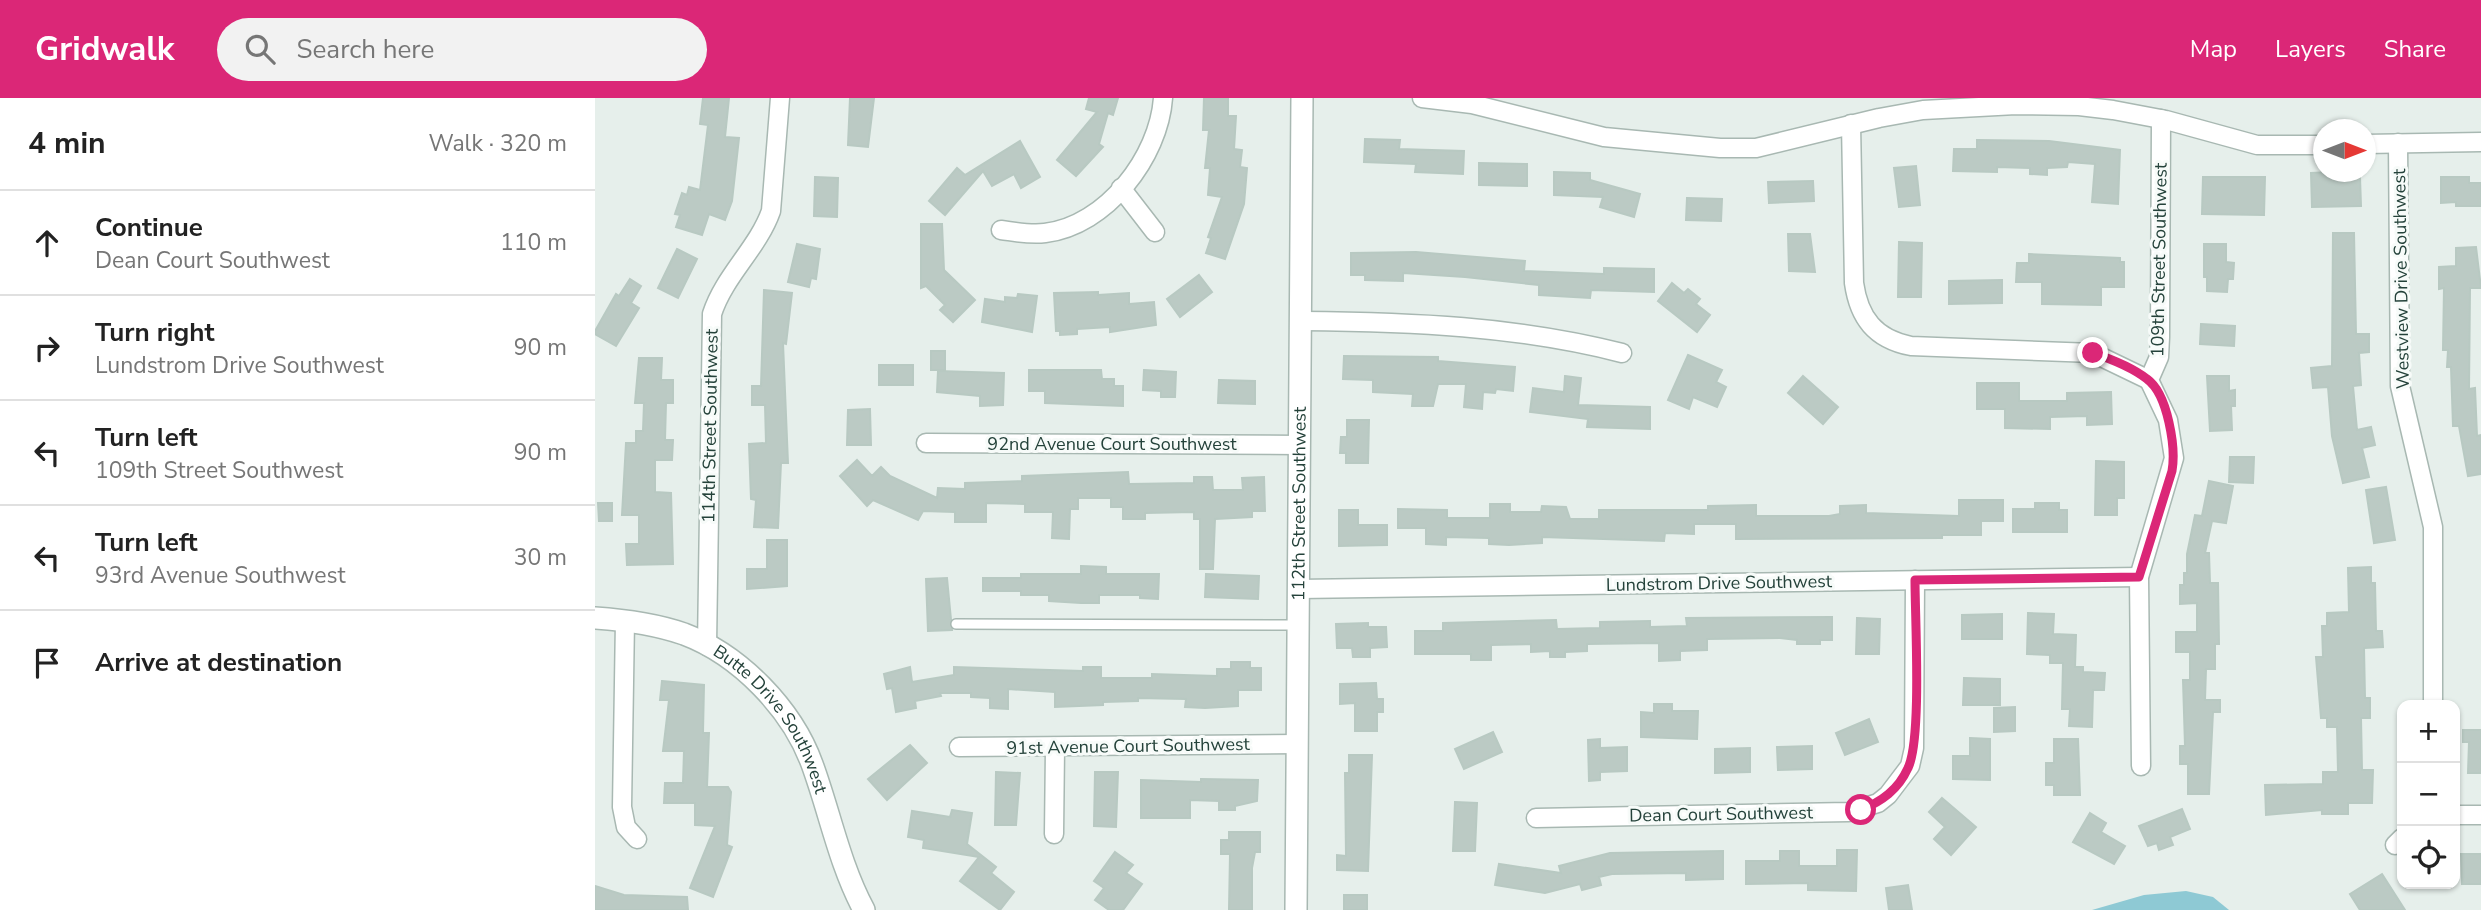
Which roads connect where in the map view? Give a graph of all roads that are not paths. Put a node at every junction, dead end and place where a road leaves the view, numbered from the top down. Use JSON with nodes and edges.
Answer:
{"nodes":[{"id":1,"x":780,"y":98,"type":"edge"},
{"id":2,"x":1163,"y":98,"type":"edge"},
{"id":3,"x":1302,"y":98,"type":"edge"},
{"id":4,"x":1422,"y":98,"type":"edge"},
{"id":5,"x":2161,"y":119,"type":"junction"},
{"id":6,"x":1851,"y":124,"type":"junction"},
{"id":7,"x":2481,"y":142,"type":"edge"},
{"id":8,"x":2399,"y":143,"type":"junction"},
{"id":9,"x":2376,"y":144,"type":"edge"},
{"id":10,"x":2313,"y":145,"type":"edge"},
{"id":11,"x":1121,"y":188,"type":"junction"},
{"id":12,"x":1002,"y":230,"type":"dead end"},
{"id":13,"x":1154,"y":232,"type":"dead end"},
{"id":14,"x":1301,"y":321,"type":"junction"},
{"id":15,"x":1622,"y":353,"type":"dead end"},
{"id":16,"x":2149,"y":380,"type":"junction"},
{"id":17,"x":926,"y":443,"type":"dead end"},
{"id":18,"x":1299,"y":445,"type":"junction"},
{"id":19,"x":2139,"y":577,"type":"junction"},
{"id":20,"x":1915,"y":580,"type":"junction"},
{"id":21,"x":1299,"y":589,"type":"junction"},
{"id":22,"x":595,"y":618,"type":"edge"},
{"id":23,"x":625,"y":620,"type":"junction"},
{"id":24,"x":956,"y":624,"type":"dead end"},
{"id":25,"x":1299,"y":625,"type":"junction"},
{"id":26,"x":707,"y":646,"type":"junction"},
{"id":27,"x":2433,"y":700,"type":"edge"},
{"id":28,"x":1297,"y":744,"type":"junction"},
{"id":29,"x":959,"y":747,"type":"dead end"},
{"id":30,"x":1055,"y":748,"type":"junction"},
{"id":31,"x":2141,"y":766,"type":"dead end"},
{"id":32,"x":2460,"y":815,"type":"edge"},
{"id":33,"x":2481,"y":815,"type":"edge"},
{"id":34,"x":1535,"y":818,"type":"dead end"},
{"id":35,"x":1054,"y":834,"type":"dead end"},
{"id":36,"x":638,"y":839,"type":"dead end"},
{"id":37,"x":864,"y":910,"type":"edge"},
{"id":38,"x":1296,"y":910,"type":"edge"}],
"edges":[{"from":1,"to":26,"type":"street","name":"114th Street Southwest"},
{"from":2,"to":11,"type":"street"},
{"from":3,"to":14,"type":"street","name":"112th Street Southwest"},
{"from":4,"to":6,"type":"street"},
{"from":5,"to":6,"type":"street"},
{"from":5,"to":10,"type":"street"},
{"from":5,"to":16,"type":"street","name":"109th Street Southwest"},
{"from":6,"to":16,"type":"street"},
{"from":7,"to":8,"type":"street"},
{"from":8,"to":9,"type":"street"},
{"from":8,"to":27,"type":"street","name":"Westview Drive Southwest"},
{"from":11,"to":12,"type":"street"},
{"from":11,"to":13,"type":"street"},
{"from":14,"to":15,"type":"street"},
{"from":14,"to":18,"type":"street","name":"112th Street Southwest"},
{"from":16,"to":19,"type":"street","name":"109th Street Southwest"},
{"from":17,"to":18,"type":"street","name":"92nd Avenue Court Southwest"},
{"from":18,"to":21,"type":"street","name":"112th Street Southwest"},
{"from":19,"to":20,"type":"street","name":"Lundstrom Drive Southwest"},
{"from":19,"to":31,"type":"street","name":"109th Street Southwest"},
{"from":20,"to":21,"type":"street","name":"Lundstrom Drive Southwest"},
{"from":20,"to":34,"type":"street","name":"Dean Court Southwest"},
{"from":21,"to":25,"type":"street","name":"112th Street Southwest"},
{"from":22,"to":23,"type":"street","name":"Butte Drive Southwest"},
{"from":23,"to":26,"type":"street","name":"Butte Drive Southwest"},
{"from":23,"to":36,"type":"street"},
{"from":24,"to":25,"type":"lane"},
{"from":25,"to":28,"type":"street","name":"112th Street Southwest"},
{"from":26,"to":37,"type":"street","name":"Butte Drive Southwest"},
{"from":28,"to":30,"type":"street","name":"91st Avenue Court Southwest"},
{"from":28,"to":38,"type":"street","name":"112th Street Southwest"},
{"from":29,"to":30,"type":"street","name":"91st Avenue Court Southwest"},
{"from":30,"to":35,"type":"street"},
{"from":32,"to":33,"type":"street"}]}
